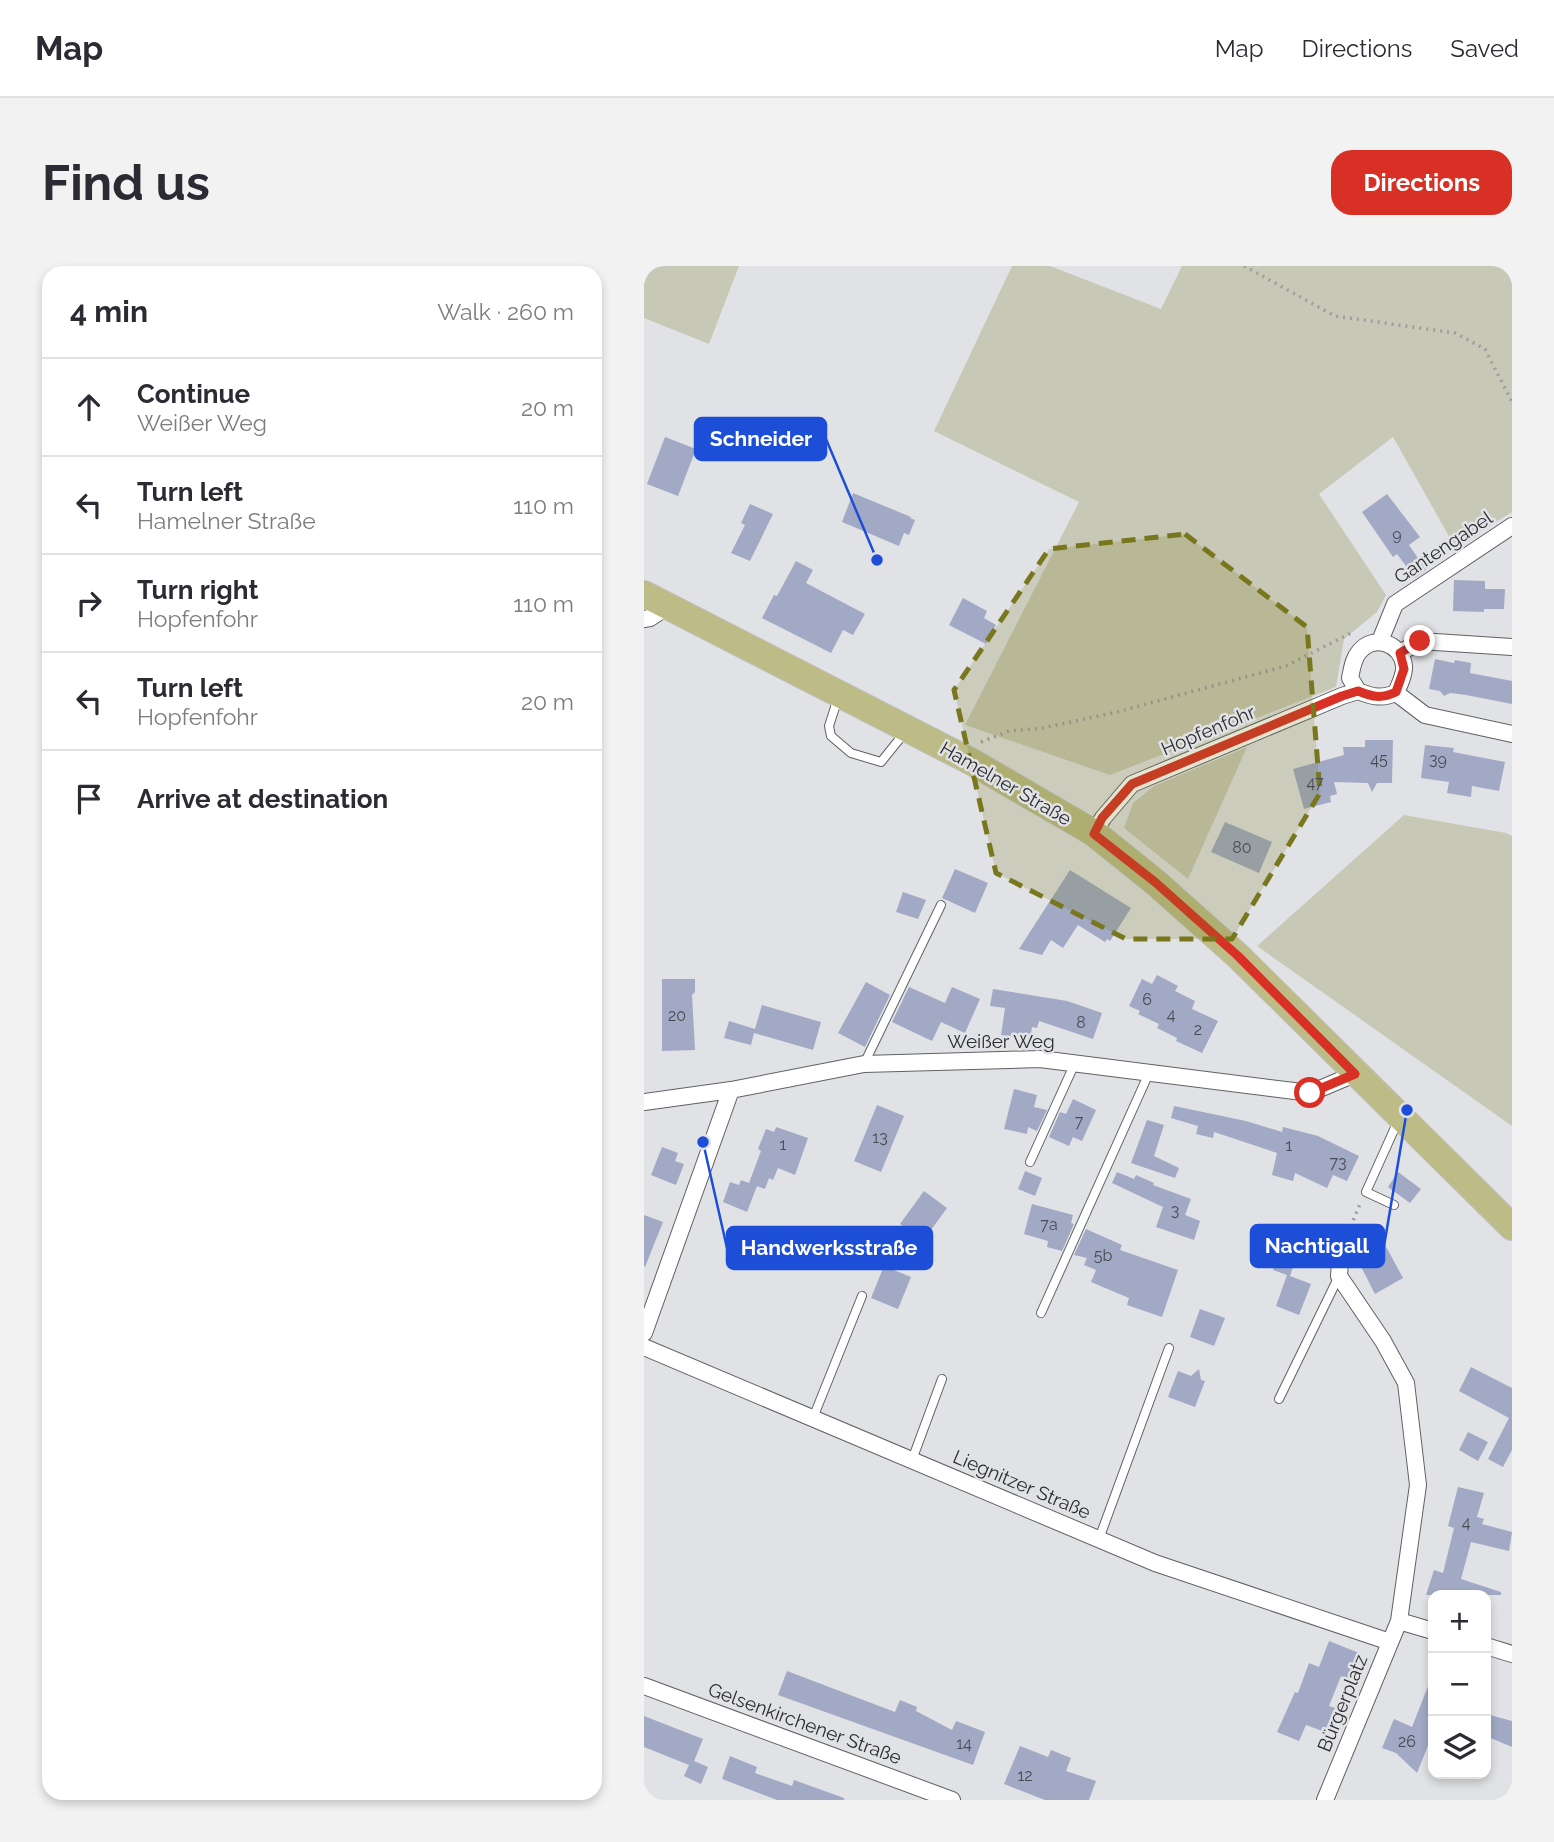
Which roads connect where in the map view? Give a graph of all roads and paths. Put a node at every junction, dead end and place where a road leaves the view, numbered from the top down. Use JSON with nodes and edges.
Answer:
{"nodes":[{"id":1,"x":1244,"y":266,"type":"edge"},
{"id":2,"x":1512,"y":402,"type":"edge"},
{"id":3,"x":1512,"y":526,"type":"edge"},
{"id":4,"x":656,"y":600,"type":"edge"},
{"id":5,"x":644,"y":619,"type":"edge"},
{"id":6,"x":1356,"y":630,"type":"dead end"},
{"id":7,"x":1380,"y":641,"type":"junction"},
{"id":8,"x":1512,"y":647,"type":"edge"},
{"id":9,"x":1400,"y":653,"type":"junction"},
{"id":10,"x":1358,"y":691,"type":"junction"},
{"id":11,"x":1396,"y":692,"type":"junction"},
{"id":12,"x":840,"y":694,"type":"junction"},
{"id":13,"x":908,"y":729,"type":"junction"},
{"id":14,"x":1512,"y":734,"type":"edge"},
{"id":15,"x":978,"y":743,"type":"dead end"},
{"id":16,"x":1094,"y":834,"type":"junction"},
{"id":17,"x":941,"y":905,"type":"dead end"},
{"id":18,"x":1075,"y":1063,"type":"junction"},
{"id":19,"x":864,"y":1065,"type":"junction"},
{"id":20,"x":1149,"y":1073,"type":"junction"},
{"id":21,"x":1355,"y":1074,"type":"junction"},
{"id":22,"x":732,"y":1090,"type":"junction"},
{"id":23,"x":644,"y":1102,"type":"edge"},
{"id":24,"x":1400,"y":1116,"type":"junction"},
{"id":25,"x":1030,"y":1162,"type":"dead end"},
{"id":26,"x":1366,"y":1192,"type":"junction"},
{"id":27,"x":1394,"y":1205,"type":"dead end"},
{"id":28,"x":1512,"y":1227,"type":"edge"},
{"id":29,"x":1341,"y":1247,"type":"joint"},
{"id":30,"x":1339,"y":1276,"type":"junction"},
{"id":31,"x":862,"y":1296,"type":"dead end"},
{"id":32,"x":1041,"y":1312,"type":"dead end"},
{"id":33,"x":644,"y":1333,"type":"edge"},
{"id":34,"x":644,"y":1347,"type":"edge"},
{"id":35,"x":1169,"y":1348,"type":"dead end"},
{"id":36,"x":942,"y":1379,"type":"dead end"},
{"id":37,"x":1279,"y":1399,"type":"dead end"},
{"id":38,"x":813,"y":1418,"type":"junction"},
{"id":39,"x":912,"y":1461,"type":"junction"},
{"id":40,"x":1100,"y":1539,"type":"junction"},
{"id":41,"x":1399,"y":1621,"type":"junction"},
{"id":42,"x":1428,"y":1630,"type":"edge"},
{"id":43,"x":1390,"y":1642,"type":"junction"},
{"id":44,"x":1491,"y":1648,"type":"edge"},
{"id":45,"x":1512,"y":1654,"type":"edge"},
{"id":46,"x":644,"y":1685,"type":"edge"},
{"id":47,"x":952,"y":1800,"type":"edge"},
{"id":48,"x":1325,"y":1800,"type":"edge"}],
"edges":[{"from":1,"to":2,"type":"path"},
{"from":3,"to":7,"type":"street","name":"Gantengabel"},
{"from":4,"to":5,"type":"street","name":"Hamelner Straße"},
{"from":4,"to":12,"type":"main road","name":"Hamelner Straße"},
{"from":6,"to":15,"type":"path"},
{"from":7,"to":9,"type":"street"},
{"from":7,"to":10,"type":"street"},
{"from":8,"to":9,"type":"street"},
{"from":9,"to":11,"type":"street"},
{"from":10,"to":11,"type":"street","name":"Hopfenfohr"},
{"from":10,"to":16,"type":"street","name":"Hopfenfohr"},
{"from":11,"to":14,"type":"street"},
{"from":12,"to":13,"type":"main road","name":"Hamelner Straße"},
{"from":12,"to":13,"type":"lane"},
{"from":13,"to":16,"type":"main road","name":"Hamelner Straße"},
{"from":16,"to":21,"type":"main road","name":"Hamelner Straße"},
{"from":17,"to":19,"type":"lane"},
{"from":18,"to":19,"type":"street","name":"Weißer Weg"},
{"from":18,"to":20,"type":"street","name":"Weißer Weg"},
{"from":18,"to":25,"type":"lane"},
{"from":19,"to":22,"type":"street","name":"Weißer Weg"},
{"from":20,"to":21,"type":"street","name":"Weißer Weg"},
{"from":20,"to":32,"type":"lane"},
{"from":21,"to":24,"type":"main road","name":"Hamelner Straße"},
{"from":22,"to":23,"type":"street","name":"Weißer Weg"},
{"from":22,"to":33,"type":"street"},
{"from":24,"to":26,"type":"lane"},
{"from":24,"to":28,"type":"main road","name":"Hamelner Straße"},
{"from":26,"to":27,"type":"lane"},
{"from":26,"to":29,"type":"path"},
{"from":29,"to":30,"type":"street"},
{"from":30,"to":37,"type":"lane"},
{"from":30,"to":41,"type":"street","name":"Bürgerplatz"},
{"from":31,"to":38,"type":"lane"},
{"from":34,"to":38,"type":"street","name":"Liegnitzer Straße"},
{"from":35,"to":40,"type":"lane"},
{"from":36,"to":39,"type":"lane"},
{"from":38,"to":39,"type":"street","name":"Liegnitzer Straße"},
{"from":39,"to":40,"type":"street","name":"Liegnitzer Straße"},
{"from":40,"to":43,"type":"street","name":"Liegnitzer Straße"},
{"from":41,"to":42,"type":"street"},
{"from":41,"to":43,"type":"street","name":"Bürgerplatz"},
{"from":43,"to":48,"type":"street","name":"Bürgerplatz"},
{"from":44,"to":45,"type":"street"},
{"from":46,"to":47,"type":"street","name":"Gelsenkirchener Straße"}]}
